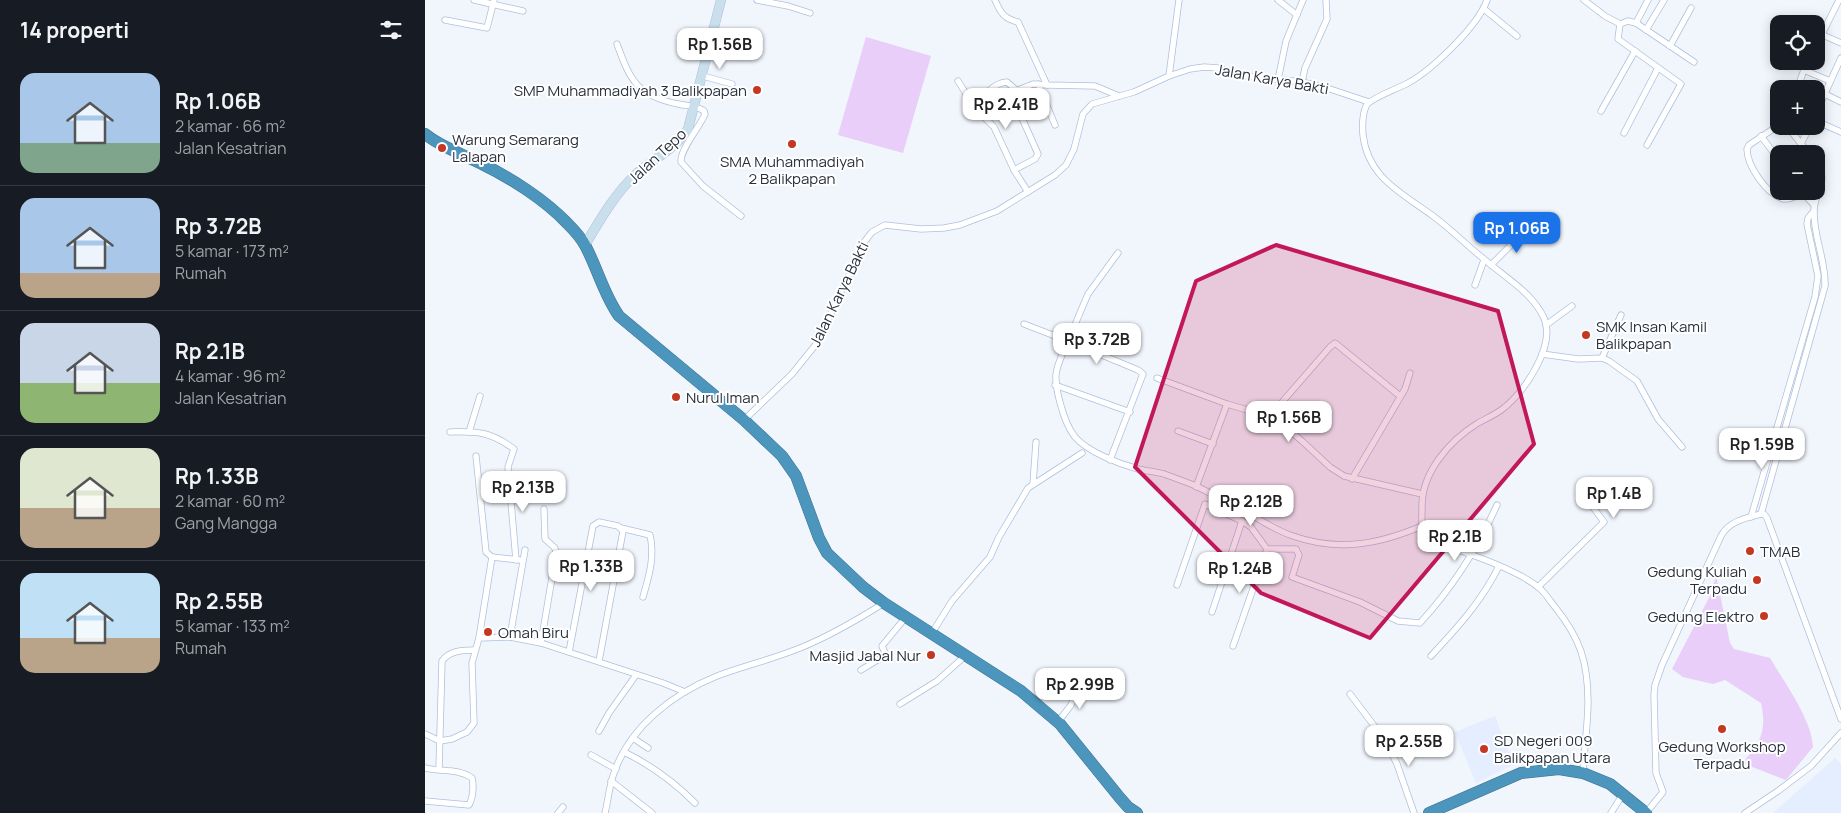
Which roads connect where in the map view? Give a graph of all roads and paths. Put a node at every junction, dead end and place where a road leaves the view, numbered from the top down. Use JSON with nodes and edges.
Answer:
{"nodes":[{"id":1,"x":474,"y":0,"type":"edge"},
{"id":2,"x":757,"y":0,"type":"edge"},
{"id":3,"x":995,"y":0,"type":"edge"},
{"id":4,"x":1179,"y":0,"type":"edge"},
{"id":5,"x":1278,"y":0,"type":"edge"},
{"id":6,"x":1303,"y":0,"type":"edge"},
{"id":7,"x":1326,"y":0,"type":"edge"},
{"id":8,"x":1487,"y":0,"type":"edge"},
{"id":9,"x":1584,"y":0,"type":"edge"},
{"id":10,"x":1648,"y":0,"type":"edge"},
{"id":11,"x":1664,"y":0,"type":"edge"},
{"id":12,"x":1839,"y":0,"type":"edge"},
{"id":13,"x":719,"y":1,"type":"edge"},
{"id":14,"x":494,"y":2,"type":"edge"},
{"id":15,"x":1691,"y":8,"type":"dead end"},
{"id":16,"x":1484,"y":9,"type":"junction"},
{"id":17,"x":523,"y":11,"type":"dead end"},
{"id":18,"x":810,"y":13,"type":"dead end"},
{"id":19,"x":1297,"y":15,"type":"junction"},
{"id":20,"x":445,"y":20,"type":"dead end"},
{"id":21,"x":1637,"y":23,"type":"junction"},
{"id":22,"x":1825,"y":23,"type":"edge"},
{"id":23,"x":1620,"y":24,"type":"junction"},
{"id":24,"x":1646,"y":30,"type":"junction"},
{"id":25,"x":1517,"y":36,"type":"dead end"},
{"id":26,"x":1825,"y":36,"type":"edge"},
{"id":27,"x":1841,"y":43,"type":"edge"},
{"id":28,"x":617,"y":44,"type":"dead end"},
{"id":29,"x":1670,"y":46,"type":"junction"},
{"id":30,"x":1635,"y":52,"type":"junction"},
{"id":31,"x":1841,"y":58,"type":"edge"},
{"id":32,"x":1695,"y":62,"type":"dead end"},
{"id":33,"x":1658,"y":68,"type":"junction"},
{"id":34,"x":1839,"y":69,"type":"edge"},
{"id":35,"x":1805,"y":70,"type":"joint"},
{"id":36,"x":703,"y":76,"type":"junction"},
{"id":37,"x":1169,"y":76,"type":"junction"},
{"id":38,"x":1278,"y":80,"type":"junction"},
{"id":39,"x":1801,"y":80,"type":"edge"},
{"id":40,"x":958,"y":81,"type":"dead end"},
{"id":41,"x":1831,"y":81,"type":"junction"},
{"id":42,"x":1302,"y":82,"type":"junction"},
{"id":43,"x":732,"y":84,"type":"dead end"},
{"id":44,"x":1038,"y":84,"type":"junction"},
{"id":45,"x":1047,"y":85,"type":"junction"},
{"id":46,"x":1023,"y":89,"type":"junction"},
{"id":47,"x":1825,"y":94,"type":"joint"},
{"id":48,"x":1119,"y":96,"type":"junction"},
{"id":49,"x":1369,"y":102,"type":"junction"},
{"id":50,"x":1841,"y":102,"type":"edge"},
{"id":51,"x":695,"y":107,"type":"junction"},
{"id":52,"x":975,"y":108,"type":"junction"},
{"id":53,"x":1601,"y":111,"type":"dead end"},
{"id":54,"x":1055,"y":125,"type":"dead end"},
{"id":55,"x":1825,"y":125,"type":"edge"},
{"id":56,"x":1770,"y":130,"type":"edge"},
{"id":57,"x":1841,"y":132,"type":"edge"},
{"id":58,"x":1624,"y":133,"type":"dead end"},
{"id":59,"x":425,"y":134,"type":"edge"},
{"id":60,"x":1794,"y":135,"type":"edge"},
{"id":61,"x":1806,"y":135,"type":"edge"},
{"id":62,"x":1761,"y":136,"type":"junction"},
{"id":63,"x":1801,"y":144,"type":"joint"},
{"id":64,"x":1647,"y":145,"type":"dead end"},
{"id":65,"x":1770,"y":148,"type":"edge"},
{"id":66,"x":1014,"y":170,"type":"junction"},
{"id":67,"x":1770,"y":190,"type":"edge"},
{"id":68,"x":1028,"y":192,"type":"junction"},
{"id":69,"x":1808,"y":200,"type":"edge"},
{"id":70,"x":1816,"y":200,"type":"edge"},
{"id":71,"x":1814,"y":208,"type":"junction"},
{"id":72,"x":741,"y":216,"type":"dead end"},
{"id":73,"x":1523,"y":229,"type":"dead end"},
{"id":74,"x":585,"y":245,"type":"junction"},
{"id":75,"x":1118,"y":253,"type":"dead end"},
{"id":76,"x":1484,"y":260,"type":"junction"},
{"id":77,"x":1491,"y":265,"type":"junction"},
{"id":78,"x":1475,"y":285,"type":"dead end"},
{"id":79,"x":1572,"y":306,"type":"dead end"},
{"id":80,"x":1621,"y":315,"type":"dead end"},
{"id":81,"x":1024,"y":324,"type":"dead end"},
{"id":82,"x":1546,"y":325,"type":"junction"},
{"id":83,"x":1068,"y":341,"type":"junction"},
{"id":84,"x":1542,"y":354,"type":"junction"},
{"id":85,"x":1602,"y":358,"type":"junction"},
{"id":86,"x":1410,"y":373,"type":"dead end"},
{"id":87,"x":1157,"y":378,"type":"dead end"},
{"id":88,"x":1055,"y":385,"type":"junction"},
{"id":89,"x":481,"y":396,"type":"dead end"},
{"id":90,"x":1400,"y":396,"type":"junction"},
{"id":91,"x":1227,"y":404,"type":"junction"},
{"id":92,"x":1130,"y":412,"type":"junction"},
{"id":93,"x":1269,"y":416,"type":"junction"},
{"id":94,"x":744,"y":420,"type":"junction"},
{"id":95,"x":1178,"y":431,"type":"dead end"},
{"id":96,"x":450,"y":432,"type":"dead end"},
{"id":97,"x":469,"y":432,"type":"junction"},
{"id":98,"x":1036,"y":442,"type":"dead end"},
{"id":99,"x":1213,"y":444,"type":"junction"},
{"id":100,"x":1682,"y":447,"type":"dead end"},
{"id":101,"x":1082,"y":453,"type":"dead end"},
{"id":102,"x":476,"y":456,"type":"dead end"},
{"id":103,"x":1110,"y":460,"type":"junction"},
{"id":104,"x":1352,"y":479,"type":"junction"},
{"id":105,"x":1033,"y":484,"type":"junction"},
{"id":106,"x":1196,"y":487,"type":"junction"},
{"id":107,"x":1422,"y":494,"type":"junction"},
{"id":108,"x":1584,"y":495,"type":"dead end"},
{"id":109,"x":1497,"y":505,"type":"dead end"},
{"id":110,"x":544,"y":509,"type":"dead end"},
{"id":111,"x":1761,"y":514,"type":"junction"},
{"id":112,"x":1751,"y":517,"type":"junction"},
{"id":113,"x":1243,"y":521,"type":"junction"},
{"id":114,"x":1422,"y":526,"type":"junction"},
{"id":115,"x":621,"y":528,"type":"junction"},
{"id":116,"x":1267,"y":549,"type":"junction"},
{"id":117,"x":525,"y":550,"type":"dead end"},
{"id":118,"x":1472,"y":555,"type":"junction"},
{"id":119,"x":492,"y":557,"type":"junction"},
{"id":120,"x":520,"y":560,"type":"junction"},
{"id":121,"x":1499,"y":566,"type":"junction"},
{"id":122,"x":1177,"y":585,"type":"dead end"},
{"id":123,"x":1538,"y":587,"type":"junction"},
{"id":124,"x":643,"y":597,"type":"dead end"},
{"id":125,"x":884,"y":603,"type":"junction"},
{"id":126,"x":1212,"y":612,"type":"dead end"},
{"id":127,"x":906,"y":617,"type":"junction"},
{"id":128,"x":932,"y":633,"type":"junction"},
{"id":129,"x":510,"y":637,"type":"junction"},
{"id":130,"x":479,"y":638,"type":"junction"},
{"id":131,"x":541,"y":643,"type":"junction"},
{"id":132,"x":1233,"y":646,"type":"dead end"},
{"id":133,"x":474,"y":650,"type":"junction"},
{"id":134,"x":569,"y":652,"type":"junction"},
{"id":135,"x":965,"y":656,"type":"junction"},
{"id":136,"x":1431,"y":656,"type":"dead end"},
{"id":137,"x":599,"y":661,"type":"junction"},
{"id":138,"x":861,"y":670,"type":"dead end"},
{"id":139,"x":636,"y":675,"type":"junction"},
{"id":140,"x":1080,"y":684,"type":"dead end"},
{"id":141,"x":685,"y":692,"type":"junction"},
{"id":142,"x":1351,"y":694,"type":"dead end"},
{"id":143,"x":900,"y":704,"type":"dead end"},
{"id":144,"x":1841,"y":719,"type":"edge"},
{"id":145,"x":1058,"y":722,"type":"junction"},
{"id":146,"x":599,"y":731,"type":"dead end"},
{"id":147,"x":1841,"y":733,"type":"edge"},
{"id":148,"x":425,"y":734,"type":"edge"},
{"id":149,"x":633,"y":738,"type":"junction"},
{"id":150,"x":440,"y":741,"type":"junction"},
{"id":151,"x":648,"y":748,"type":"dead end"},
{"id":152,"x":624,"y":752,"type":"junction"},
{"id":153,"x":591,"y":755,"type":"dead end"},
{"id":154,"x":425,"y":768,"type":"edge"},
{"id":155,"x":439,"y":768,"type":"junction"},
{"id":156,"x":616,"y":769,"type":"junction"},
{"id":157,"x":1583,"y":773,"type":"junction"},
{"id":158,"x":611,"y":781,"type":"junction"},
{"id":159,"x":1623,"y":794,"type":"junction"},
{"id":160,"x":425,"y":801,"type":"edge"},
{"id":161,"x":695,"y":804,"type":"dead end"},
{"id":162,"x":563,"y":807,"type":"dead end"},
{"id":163,"x":558,"y":813,"type":"edge"},
{"id":164,"x":605,"y":813,"type":"edge"},
{"id":165,"x":652,"y":813,"type":"edge"},
{"id":166,"x":1137,"y":813,"type":"edge"},
{"id":167,"x":1414,"y":813,"type":"edge"},
{"id":168,"x":1429,"y":813,"type":"edge"},
{"id":169,"x":1611,"y":813,"type":"edge"},
{"id":170,"x":1646,"y":813,"type":"edge"},
{"id":171,"x":1745,"y":813,"type":"edge"}],
"edges":[{"from":1,"to":14,"type":"street"},
{"from":2,"to":18,"type":"street"},
{"from":3,"to":45,"type":"street"},
{"from":4,"to":37,"type":"street"},
{"from":5,"to":19,"type":"street"},
{"from":6,"to":19,"type":"street"},
{"from":7,"to":42,"type":"street"},
{"from":8,"to":16,"type":"street"},
{"from":9,"to":23,"type":"street"},
{"from":10,"to":21,"type":"street"},
{"from":11,"to":24,"type":"street"},
{"from":12,"to":22,"type":"street"},
{"from":13,"to":36,"type":"street","name":"Jalan Tepo"},
{"from":14,"to":17,"type":"street"},
{"from":14,"to":20,"type":"street"},
{"from":15,"to":29,"type":"street"},
{"from":16,"to":25,"type":"street"},
{"from":16,"to":49,"type":"street"},
{"from":19,"to":38,"type":"street"},
{"from":21,"to":23,"type":"street"},
{"from":21,"to":24,"type":"street"},
{"from":23,"to":30,"type":"street"},
{"from":24,"to":29,"type":"street"},
{"from":26,"to":27,"type":"street"},
{"from":28,"to":51,"type":"street"},
{"from":29,"to":32,"type":"street"},
{"from":30,"to":33,"type":"street"},
{"from":30,"to":53,"type":"street"},
{"from":31,"to":34,"type":"street"},
{"from":33,"to":58,"type":"street"},
{"from":33,"to":64,"type":"street"},
{"from":34,"to":41,"type":"street"},
{"from":35,"to":39,"type":"street"},
{"from":35,"to":41,"type":"street"},
{"from":36,"to":43,"type":"street"},
{"from":36,"to":51,"type":"street","name":"Jalan Tepo"},
{"from":37,"to":38,"type":"street","name":"Jalan Karya Bakti"},
{"from":37,"to":48,"type":"street","name":"Jalan Karya Bakti"},
{"from":38,"to":42,"type":"street","name":"Jalan Karya Bakti"},
{"from":40,"to":52,"type":"street"},
{"from":41,"to":47,"type":"street"},
{"from":42,"to":49,"type":"street","name":"Jalan Karya Bakti"},
{"from":44,"to":45,"type":"street"},
{"from":44,"to":46,"type":"street"},
{"from":44,"to":54,"type":"street"},
{"from":45,"to":48,"type":"street"},
{"from":46,"to":52,"type":"street"},
{"from":46,"to":66,"type":"street"},
{"from":47,"to":50,"type":"street"},
{"from":48,"to":68,"type":"street","name":"Jalan Karya Bakti"},
{"from":49,"to":76,"type":"street"},
{"from":51,"to":72,"type":"street"},
{"from":51,"to":74,"type":"street","name":"Jalan Tepo"},
{"from":52,"to":66,"type":"street"},
{"from":55,"to":57,"type":"street"},
{"from":56,"to":62,"type":"street"},
{"from":59,"to":74,"type":"highway"},
{"from":60,"to":63,"type":"street"},
{"from":61,"to":63,"type":"street"},
{"from":62,"to":65,"type":"street"},
{"from":62,"to":67,"type":"street"},
{"from":66,"to":68,"type":"street"},
{"from":68,"to":94,"type":"street","name":"Jalan Karya Bakti"},
{"from":69,"to":71,"type":"street"},
{"from":70,"to":71,"type":"street"},
{"from":71,"to":111,"type":"street"},
{"from":71,"to":112,"type":"street"},
{"from":73,"to":77,"type":"street"},
{"from":74,"to":94,"type":"highway"},
{"from":75,"to":83,"type":"street"},
{"from":76,"to":77,"type":"street"},
{"from":76,"to":78,"type":"street"},
{"from":77,"to":82,"type":"street"},
{"from":79,"to":82,"type":"street"},
{"from":80,"to":85,"type":"street"},
{"from":81,"to":83,"type":"street"},
{"from":82,"to":84,"type":"street"},
{"from":83,"to":88,"type":"street"},
{"from":83,"to":92,"type":"street"},
{"from":84,"to":85,"type":"street"},
{"from":84,"to":107,"type":"street"},
{"from":85,"to":100,"type":"street"},
{"from":86,"to":90,"type":"street"},
{"from":87,"to":91,"type":"street"},
{"from":88,"to":92,"type":"street"},
{"from":88,"to":103,"type":"street"},
{"from":89,"to":97,"type":"street"},
{"from":90,"to":93,"type":"street"},
{"from":90,"to":104,"type":"street"},
{"from":91,"to":93,"type":"street"},
{"from":91,"to":99,"type":"street"},
{"from":92,"to":103,"type":"street"},
{"from":93,"to":104,"type":"street"},
{"from":94,"to":125,"type":"highway"},
{"from":95,"to":99,"type":"street"},
{"from":96,"to":97,"type":"street"},
{"from":97,"to":120,"type":"street"},
{"from":98,"to":105,"type":"street"},
{"from":99,"to":106,"type":"street"},
{"from":101,"to":105,"type":"street"},
{"from":102,"to":119,"type":"street"},
{"from":103,"to":106,"type":"street"},
{"from":104,"to":107,"type":"street"},
{"from":105,"to":128,"type":"street"},
{"from":106,"to":114,"type":"street"},
{"from":107,"to":114,"type":"street"},
{"from":108,"to":123,"type":"street"},
{"from":109,"to":118,"type":"street"},
{"from":110,"to":131,"type":"street"},
{"from":111,"to":112,"type":"street"},
{"from":111,"to":144,"type":"street"},
{"from":112,"to":170,"type":"street"},
{"from":113,"to":116,"type":"street"},
{"from":113,"to":122,"type":"street"},
{"from":113,"to":126,"type":"street"},
{"from":114,"to":118,"type":"street"},
{"from":115,"to":124,"type":"street"},
{"from":115,"to":134,"type":"street"},
{"from":115,"to":137,"type":"street"},
{"from":116,"to":118,"type":"street"},
{"from":116,"to":132,"type":"street"},
{"from":117,"to":120,"type":"street"},
{"from":118,"to":121,"type":"street"},
{"from":119,"to":120,"type":"street"},
{"from":119,"to":130,"type":"street"},
{"from":120,"to":129,"type":"street"},
{"from":121,"to":123,"type":"street"},
{"from":121,"to":136,"type":"street"},
{"from":123,"to":157,"type":"street"},
{"from":125,"to":127,"type":"highway"},
{"from":125,"to":141,"type":"street"},
{"from":127,"to":128,"type":"highway"},
{"from":127,"to":138,"type":"street"},
{"from":128,"to":135,"type":"highway"},
{"from":129,"to":130,"type":"street"},
{"from":129,"to":131,"type":"street"},
{"from":130,"to":133,"type":"street"},
{"from":131,"to":134,"type":"street"},
{"from":133,"to":150,"type":"street"},
{"from":133,"to":150,"type":"street"},
{"from":134,"to":137,"type":"street"},
{"from":135,"to":143,"type":"street"},
{"from":135,"to":145,"type":"highway"},
{"from":137,"to":139,"type":"street"},
{"from":139,"to":141,"type":"street"},
{"from":139,"to":146,"type":"street"},
{"from":140,"to":145,"type":"street"},
{"from":141,"to":149,"type":"street"},
{"from":142,"to":167,"type":"street"},
{"from":145,"to":166,"type":"highway"},
{"from":147,"to":171,"type":"street"},
{"from":148,"to":150,"type":"street"},
{"from":149,"to":151,"type":"street"},
{"from":149,"to":152,"type":"street"},
{"from":150,"to":155,"type":"street"},
{"from":152,"to":156,"type":"street"},
{"from":152,"to":161,"type":"street"},
{"from":153,"to":156,"type":"street"},
{"from":154,"to":155,"type":"street"},
{"from":155,"to":160,"type":"street"},
{"from":156,"to":158,"type":"street"},
{"from":157,"to":159,"type":"highway"},
{"from":157,"to":168,"type":"highway"},
{"from":158,"to":164,"type":"street"},
{"from":158,"to":165,"type":"street"},
{"from":159,"to":169,"type":"street"},
{"from":159,"to":170,"type":"highway"},
{"from":162,"to":163,"type":"street"}]}
